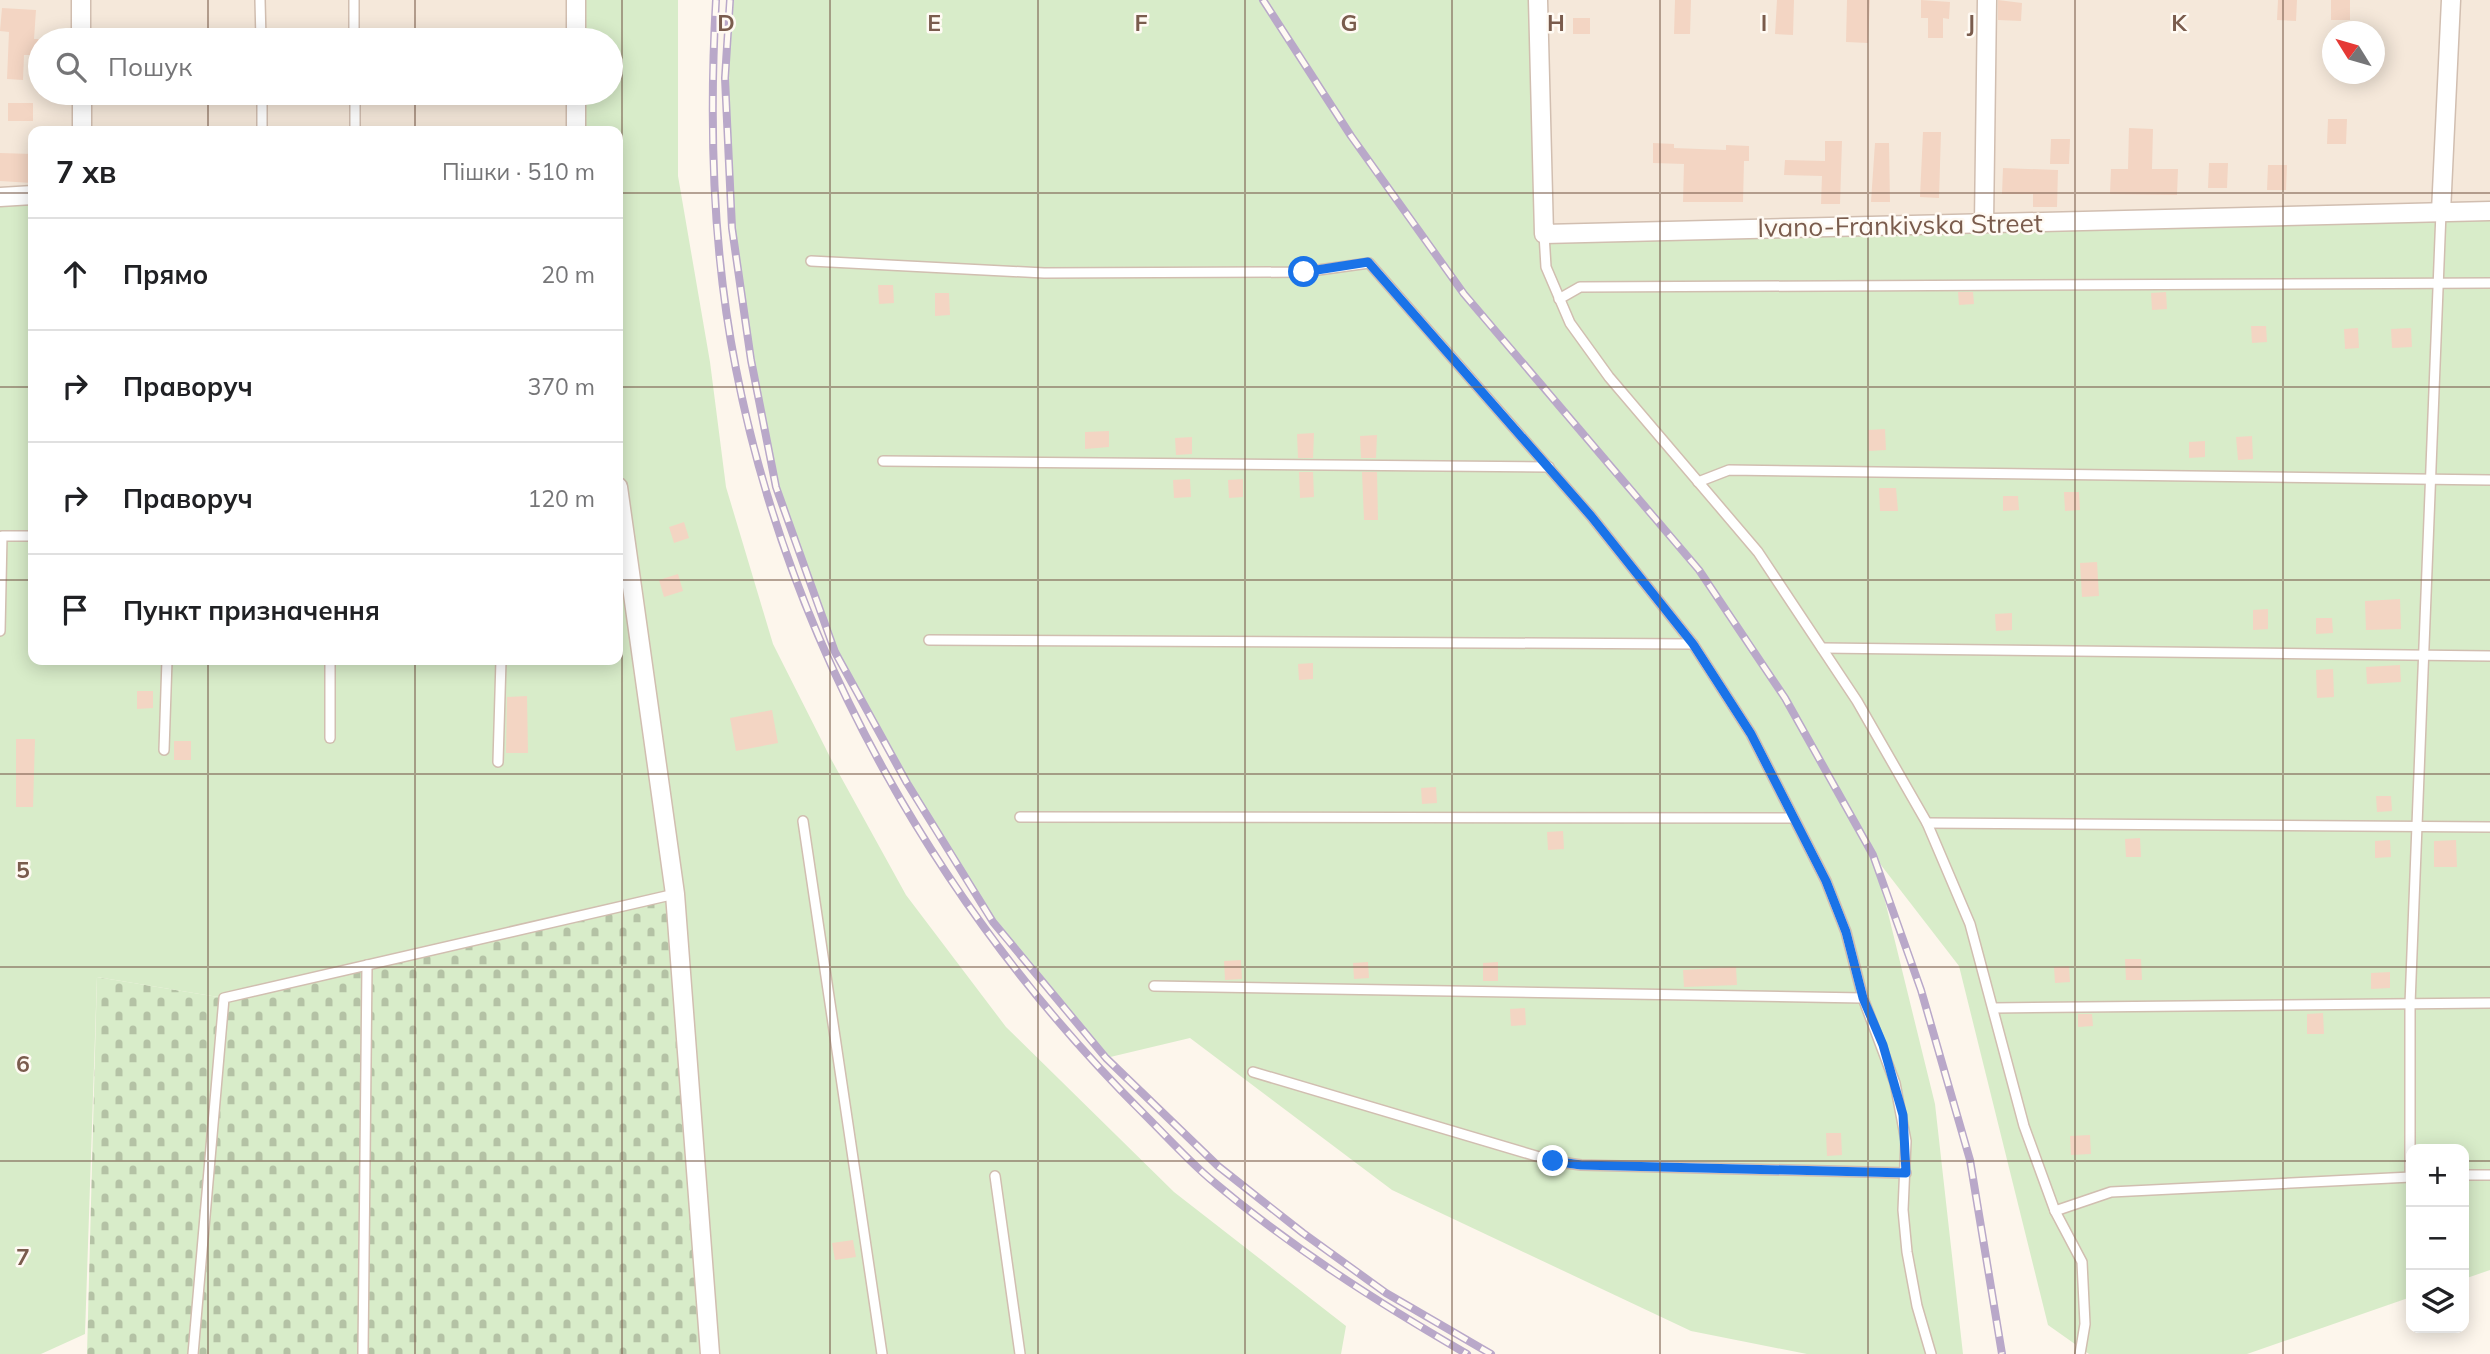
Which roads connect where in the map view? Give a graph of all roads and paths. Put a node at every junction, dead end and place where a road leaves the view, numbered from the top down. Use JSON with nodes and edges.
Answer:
{"nodes":[{"id":1,"x":81,"y":0,"type":"edge"},
{"id":2,"x":260,"y":0,"type":"edge"},
{"id":3,"x":354,"y":0,"type":"edge"},
{"id":4,"x":576,"y":0,"type":"edge"},
{"id":5,"x":1538,"y":0,"type":"edge"},
{"id":6,"x":1987,"y":0,"type":"edge"},
{"id":7,"x":2451,"y":0,"type":"edge"},
{"id":8,"x":81,"y":28,"type":"edge"},
{"id":9,"x":261,"y":28,"type":"edge"},
{"id":10,"x":354,"y":28,"type":"edge"},
{"id":11,"x":576,"y":28,"type":"edge"},
{"id":12,"x":82,"y":105,"type":"edge"},
{"id":13,"x":262,"y":105,"type":"edge"},
{"id":14,"x":355,"y":105,"type":"edge"},
{"id":15,"x":576,"y":105,"type":"edge"},
{"id":16,"x":82,"y":126,"type":"edge"},
{"id":17,"x":262,"y":126,"type":"edge"},
{"id":18,"x":355,"y":126,"type":"edge"},
{"id":19,"x":576,"y":126,"type":"edge"},
{"id":20,"x":28,"y":195,"type":"edge"},
{"id":21,"x":0,"y":197,"type":"edge"},
{"id":22,"x":2490,"y":211,"type":"edge"},
{"id":23,"x":2441,"y":212,"type":"junction"},
{"id":24,"x":1984,"y":223,"type":"junction"},
{"id":25,"x":1544,"y":234,"type":"junction"},
{"id":26,"x":811,"y":261,"type":"dead end"},
{"id":27,"x":2437,"y":283,"type":"junction"},
{"id":28,"x":2490,"y":283,"type":"edge"},
{"id":29,"x":1559,"y":299,"type":"junction"},
{"id":30,"x":883,"y":461,"type":"dead end"},
{"id":31,"x":1549,"y":467,"type":"junction"},
{"id":32,"x":2430,"y":480,"type":"junction"},
{"id":33,"x":2490,"y":480,"type":"edge"},
{"id":34,"x":1698,"y":482,"type":"junction"},
{"id":35,"x":28,"y":536,"type":"edge"},
{"id":36,"x":623,"y":557,"type":"edge"},
{"id":37,"x":0,"y":631,"type":"edge"},
{"id":38,"x":929,"y":640,"type":"dead end"},
{"id":39,"x":1693,"y":644,"type":"junction"},
{"id":40,"x":1822,"y":648,"type":"junction"},
{"id":41,"x":2423,"y":656,"type":"junction"},
{"id":42,"x":2490,"y":656,"type":"edge"},
{"id":43,"x":167,"y":665,"type":"edge"},
{"id":44,"x":330,"y":665,"type":"edge"},
{"id":45,"x":501,"y":665,"type":"edge"},
{"id":46,"x":330,"y":738,"type":"dead end"},
{"id":47,"x":164,"y":750,"type":"dead end"},
{"id":48,"x":498,"y":762,"type":"dead end"},
{"id":49,"x":1020,"y":817,"type":"dead end"},
{"id":50,"x":1792,"y":817,"type":"junction"},
{"id":51,"x":803,"y":821,"type":"dead end"},
{"id":52,"x":1927,"y":823,"type":"junction"},
{"id":53,"x":2417,"y":825,"type":"junction"},
{"id":54,"x":2490,"y":827,"type":"edge"},
{"id":55,"x":674,"y":894,"type":"junction"},
{"id":56,"x":366,"y":965,"type":"junction"},
{"id":57,"x":1154,"y":986,"type":"dead end"},
{"id":58,"x":1863,"y":998,"type":"junction"},
{"id":59,"x":2490,"y":1003,"type":"edge"},
{"id":60,"x":2410,"y":1004,"type":"junction"},
{"id":61,"x":1993,"y":1008,"type":"junction"},
{"id":62,"x":1253,"y":1072,"type":"dead end"},
{"id":63,"x":2410,"y":1144,"type":"edge"},
{"id":64,"x":1906,"y":1173,"type":"junction"},
{"id":65,"x":2469,"y":1175,"type":"edge"},
{"id":66,"x":2490,"y":1175,"type":"edge"},
{"id":67,"x":995,"y":1176,"type":"dead end"},
{"id":68,"x":2406,"y":1177,"type":"edge"},
{"id":69,"x":2055,"y":1210,"type":"junction"},
{"id":70,"x":193,"y":1354,"type":"edge"},
{"id":71,"x":363,"y":1354,"type":"edge"},
{"id":72,"x":710,"y":1354,"type":"edge"},
{"id":73,"x":881,"y":1354,"type":"edge"},
{"id":74,"x":1020,"y":1354,"type":"edge"},
{"id":75,"x":1931,"y":1354,"type":"edge"},
{"id":76,"x":2080,"y":1354,"type":"edge"}],
"edges":[{"from":1,"to":8,"type":"street"},
{"from":2,"to":9,"type":"lane"},
{"from":3,"to":10,"type":"lane"},
{"from":4,"to":11,"type":"street"},
{"from":5,"to":25,"type":"street"},
{"from":6,"to":24,"type":"street"},
{"from":7,"to":23,"type":"street"},
{"from":12,"to":16,"type":"street"},
{"from":13,"to":17,"type":"lane"},
{"from":14,"to":18,"type":"lane"},
{"from":15,"to":19,"type":"street"},
{"from":20,"to":21,"type":"street"},
{"from":22,"to":23,"type":"street","name":"Ivano-Frankivska Street"},
{"from":23,"to":24,"type":"street","name":"Ivano-Frankivska Street"},
{"from":23,"to":27,"type":"lane"},
{"from":24,"to":25,"type":"street","name":"Ivano-Frankivska Street"},
{"from":25,"to":29,"type":"lane"},
{"from":26,"to":31,"type":"lane"},
{"from":27,"to":28,"type":"lane"},
{"from":27,"to":29,"type":"lane"},
{"from":27,"to":32,"type":"lane"},
{"from":29,"to":34,"type":"lane"},
{"from":30,"to":31,"type":"lane"},
{"from":31,"to":39,"type":"lane"},
{"from":32,"to":33,"type":"lane"},
{"from":32,"to":34,"type":"lane"},
{"from":32,"to":41,"type":"lane"},
{"from":34,"to":40,"type":"lane"},
{"from":35,"to":37,"type":"lane"},
{"from":36,"to":55,"type":"street"},
{"from":38,"to":39,"type":"lane"},
{"from":39,"to":50,"type":"lane"},
{"from":40,"to":41,"type":"lane"},
{"from":40,"to":52,"type":"lane"},
{"from":41,"to":42,"type":"lane"},
{"from":41,"to":53,"type":"lane"},
{"from":43,"to":47,"type":"lane"},
{"from":44,"to":46,"type":"lane"},
{"from":45,"to":48,"type":"lane"},
{"from":49,"to":50,"type":"lane"},
{"from":50,"to":58,"type":"lane"},
{"from":51,"to":73,"type":"lane"},
{"from":52,"to":53,"type":"lane"},
{"from":52,"to":61,"type":"lane"},
{"from":53,"to":54,"type":"lane"},
{"from":53,"to":60,"type":"lane"},
{"from":55,"to":56,"type":"lane"},
{"from":55,"to":72,"type":"street"},
{"from":56,"to":70,"type":"lane"},
{"from":56,"to":71,"type":"lane"},
{"from":57,"to":58,"type":"lane"},
{"from":58,"to":64,"type":"lane"},
{"from":59,"to":60,"type":"lane"},
{"from":60,"to":61,"type":"lane"},
{"from":60,"to":63,"type":"lane"},
{"from":61,"to":69,"type":"lane"},
{"from":62,"to":64,"type":"lane"},
{"from":64,"to":75,"type":"lane"},
{"from":65,"to":66,"type":"lane"},
{"from":67,"to":74,"type":"lane"},
{"from":68,"to":69,"type":"lane"},
{"from":69,"to":76,"type":"lane"}]}
